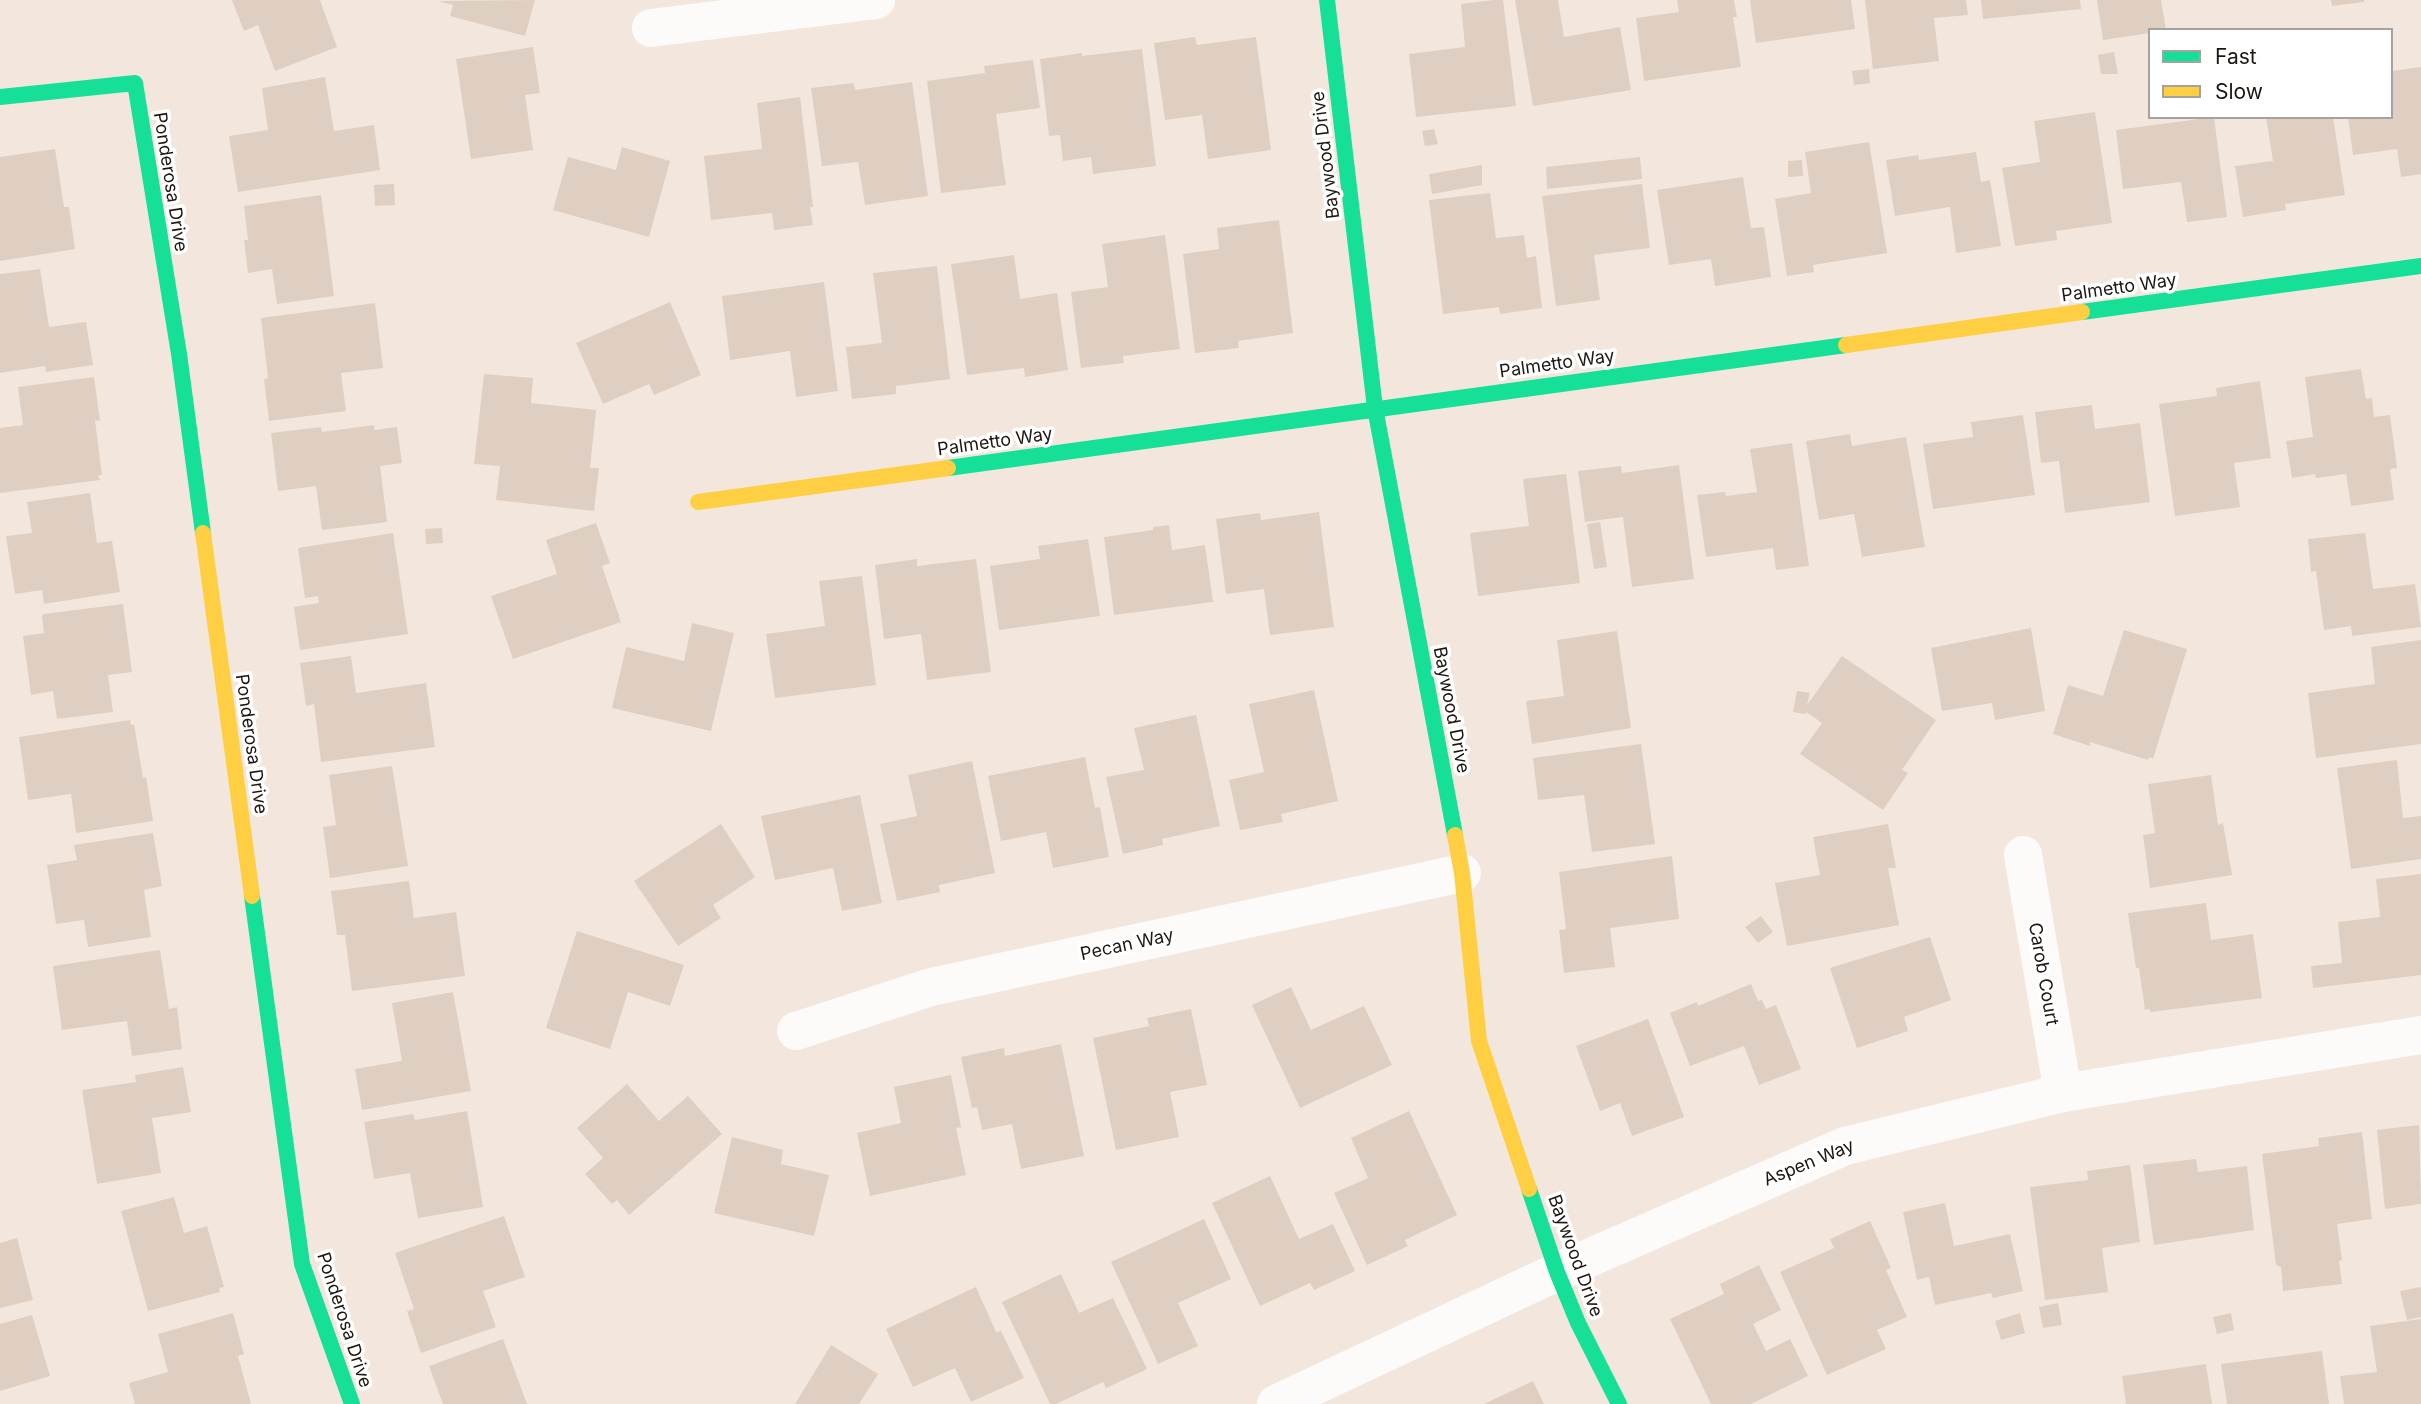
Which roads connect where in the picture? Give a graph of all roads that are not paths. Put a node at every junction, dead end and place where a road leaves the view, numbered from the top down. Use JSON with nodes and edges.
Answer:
{"nodes":[{"id":1,"x":876,"y":0,"type":"edge"},
{"id":2,"x":1327,"y":0,"type":"edge"},
{"id":3,"x":651,"y":28,"type":"dead end"},
{"id":4,"x":0,"y":97,"type":"edge"},
{"id":5,"x":2421,"y":266,"type":"edge"},
{"id":6,"x":1375,"y":408,"type":"junction"},
{"id":7,"x":698,"y":502,"type":"dead end"},
{"id":8,"x":2023,"y":855,"type":"dead end"},
{"id":9,"x":1462,"y":873,"type":"junction"},
{"id":10,"x":796,"y":1031,"type":"dead end"},
{"id":11,"x":2421,"y":1035,"type":"edge"},
{"id":12,"x":2063,"y":1093,"type":"junction"},
{"id":13,"x":1557,"y":1272,"type":"junction"},
{"id":14,"x":352,"y":1404,"type":"edge"},
{"id":15,"x":1276,"y":1404,"type":"edge"},
{"id":16,"x":1619,"y":1404,"type":"edge"}],
"edges":[{"from":1,"to":3,"type":"street"},
{"from":2,"to":6,"type":"street","name":"Baywood Drive"},
{"from":4,"to":14,"type":"street","name":"Ponderosa Drive"},
{"from":5,"to":6,"type":"street","name":"Palmetto Way"},
{"from":6,"to":7,"type":"street","name":"Palmetto Way"},
{"from":6,"to":9,"type":"street","name":"Baywood Drive"},
{"from":8,"to":12,"type":"street","name":"Carob Court"},
{"from":9,"to":10,"type":"street","name":"Pecan Way"},
{"from":9,"to":13,"type":"street","name":"Baywood Drive"},
{"from":11,"to":12,"type":"street","name":"Aspen Way"},
{"from":12,"to":13,"type":"street","name":"Aspen Way"},
{"from":13,"to":15,"type":"street","name":"Aspen Way"},
{"from":13,"to":16,"type":"street","name":"Baywood Drive"}]}
